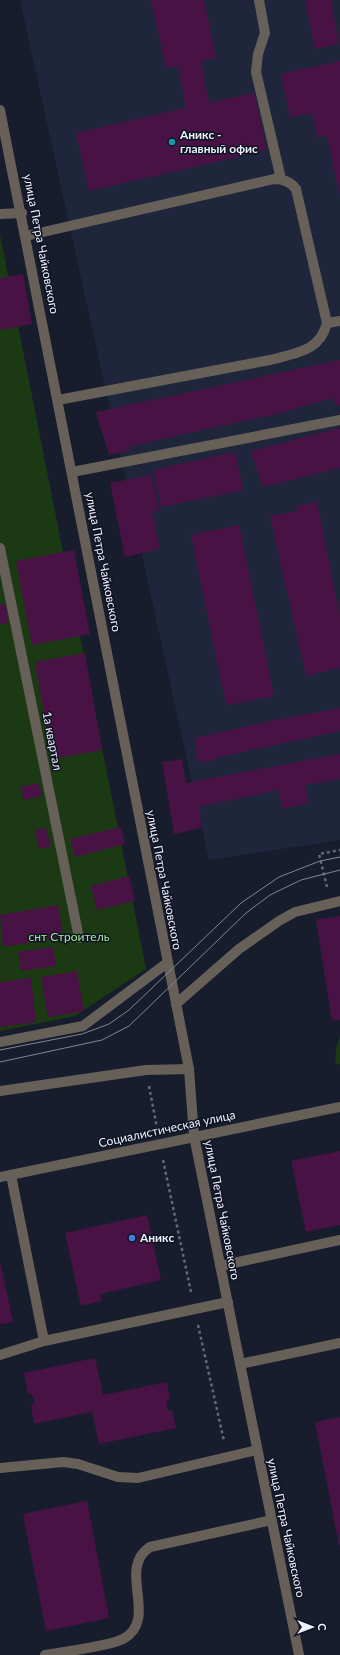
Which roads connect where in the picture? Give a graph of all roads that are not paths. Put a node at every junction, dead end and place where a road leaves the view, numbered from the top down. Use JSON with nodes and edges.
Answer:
{"nodes":[{"id":1,"x":259,"y":0,"type":"edge"},
{"id":2,"x":0,"y":110,"type":"edge"},
{"id":3,"x":281,"y":179,"type":"junction"},
{"id":4,"x":22,"y":213,"type":"junction"},
{"id":5,"x":0,"y":214,"type":"edge"},
{"id":6,"x":26,"y":236,"type":"junction"},
{"id":7,"x":340,"y":321,"type":"edge"},
{"id":8,"x":327,"y":323,"type":"junction"},
{"id":9,"x":58,"y":400,"type":"junction"},
{"id":10,"x":340,"y":420,"type":"edge"},
{"id":11,"x":72,"y":472,"type":"junction"},
{"id":12,"x":0,"y":548,"type":"edge"},
{"id":13,"x":335,"y":902,"type":"edge"},
{"id":14,"x":79,"y":938,"type":"dead end"},
{"id":15,"x":167,"y":962,"type":"junction"},
{"id":16,"x":176,"y":1004,"type":"junction"},
{"id":17,"x":0,"y":1042,"type":"edge"},
{"id":18,"x":189,"y":1069,"type":"junction"},
{"id":19,"x":0,"y":1091,"type":"edge"},
{"id":20,"x":340,"y":1107,"type":"edge"},
{"id":21,"x":194,"y":1136,"type":"junction"},
{"id":22,"x":11,"y":1175,"type":"junction"},
{"id":23,"x":0,"y":1177,"type":"edge"},
{"id":24,"x":340,"y":1240,"type":"edge"},
{"id":25,"x":220,"y":1266,"type":"junction"},
{"id":26,"x":228,"y":1302,"type":"junction"},
{"id":27,"x":44,"y":1341,"type":"junction"},
{"id":28,"x":340,"y":1343,"type":"edge"},
{"id":29,"x":0,"y":1355,"type":"edge"},
{"id":30,"x":240,"y":1364,"type":"junction"},
{"id":31,"x":257,"y":1450,"type":"junction"},
{"id":32,"x":0,"y":1468,"type":"edge"},
{"id":33,"x":272,"y":1520,"type":"junction"},
{"id":34,"x":296,"y":1653,"type":"edge"},
{"id":35,"x":45,"y":1655,"type":"edge"}],
"edges":[{"from":1,"to":3,"type":"street"},
{"from":2,"to":4,"type":"street","name":"улица Петра Чайковского"},
{"from":3,"to":6,"type":"street"},
{"from":3,"to":8,"type":"street"},
{"from":4,"to":5,"type":"street"},
{"from":4,"to":6,"type":"street","name":"улица Петра Чайковского"},
{"from":6,"to":9,"type":"street","name":"улица Петра Чайковского"},
{"from":7,"to":8,"type":"street"},
{"from":8,"to":9,"type":"street"},
{"from":9,"to":11,"type":"street","name":"улица Петра Чайковского"},
{"from":10,"to":11,"type":"street"},
{"from":11,"to":15,"type":"street","name":"улица Петра Чайковского"},
{"from":12,"to":14,"type":"street","name":"1а квартал"},
{"from":13,"to":16,"type":"street"},
{"from":15,"to":16,"type":"street","name":"улица Петра Чайковского"},
{"from":15,"to":17,"type":"street"},
{"from":16,"to":18,"type":"street","name":"улица Петра Чайковского"},
{"from":18,"to":19,"type":"street"},
{"from":18,"to":21,"type":"street","name":"улица Петра Чайковского"},
{"from":20,"to":21,"type":"street","name":"Социалистическая улица"},
{"from":21,"to":22,"type":"street","name":"Социалистическая улица"},
{"from":21,"to":25,"type":"street","name":"улица Петра Чайковского"},
{"from":22,"to":23,"type":"street","name":"Социалистическая улица"},
{"from":22,"to":27,"type":"street"},
{"from":24,"to":25,"type":"street"},
{"from":25,"to":26,"type":"street","name":"улица Петра Чайковского"},
{"from":26,"to":27,"type":"street"},
{"from":26,"to":30,"type":"street","name":"улица Петра Чайковского"},
{"from":27,"to":29,"type":"street"},
{"from":28,"to":30,"type":"street"},
{"from":30,"to":31,"type":"street","name":"улица Петра Чайковского"},
{"from":31,"to":32,"type":"street"},
{"from":31,"to":33,"type":"street","name":"улица Петра Чайковского"},
{"from":33,"to":34,"type":"street","name":"улица Петра Чайковского"},
{"from":33,"to":35,"type":"street"}]}
